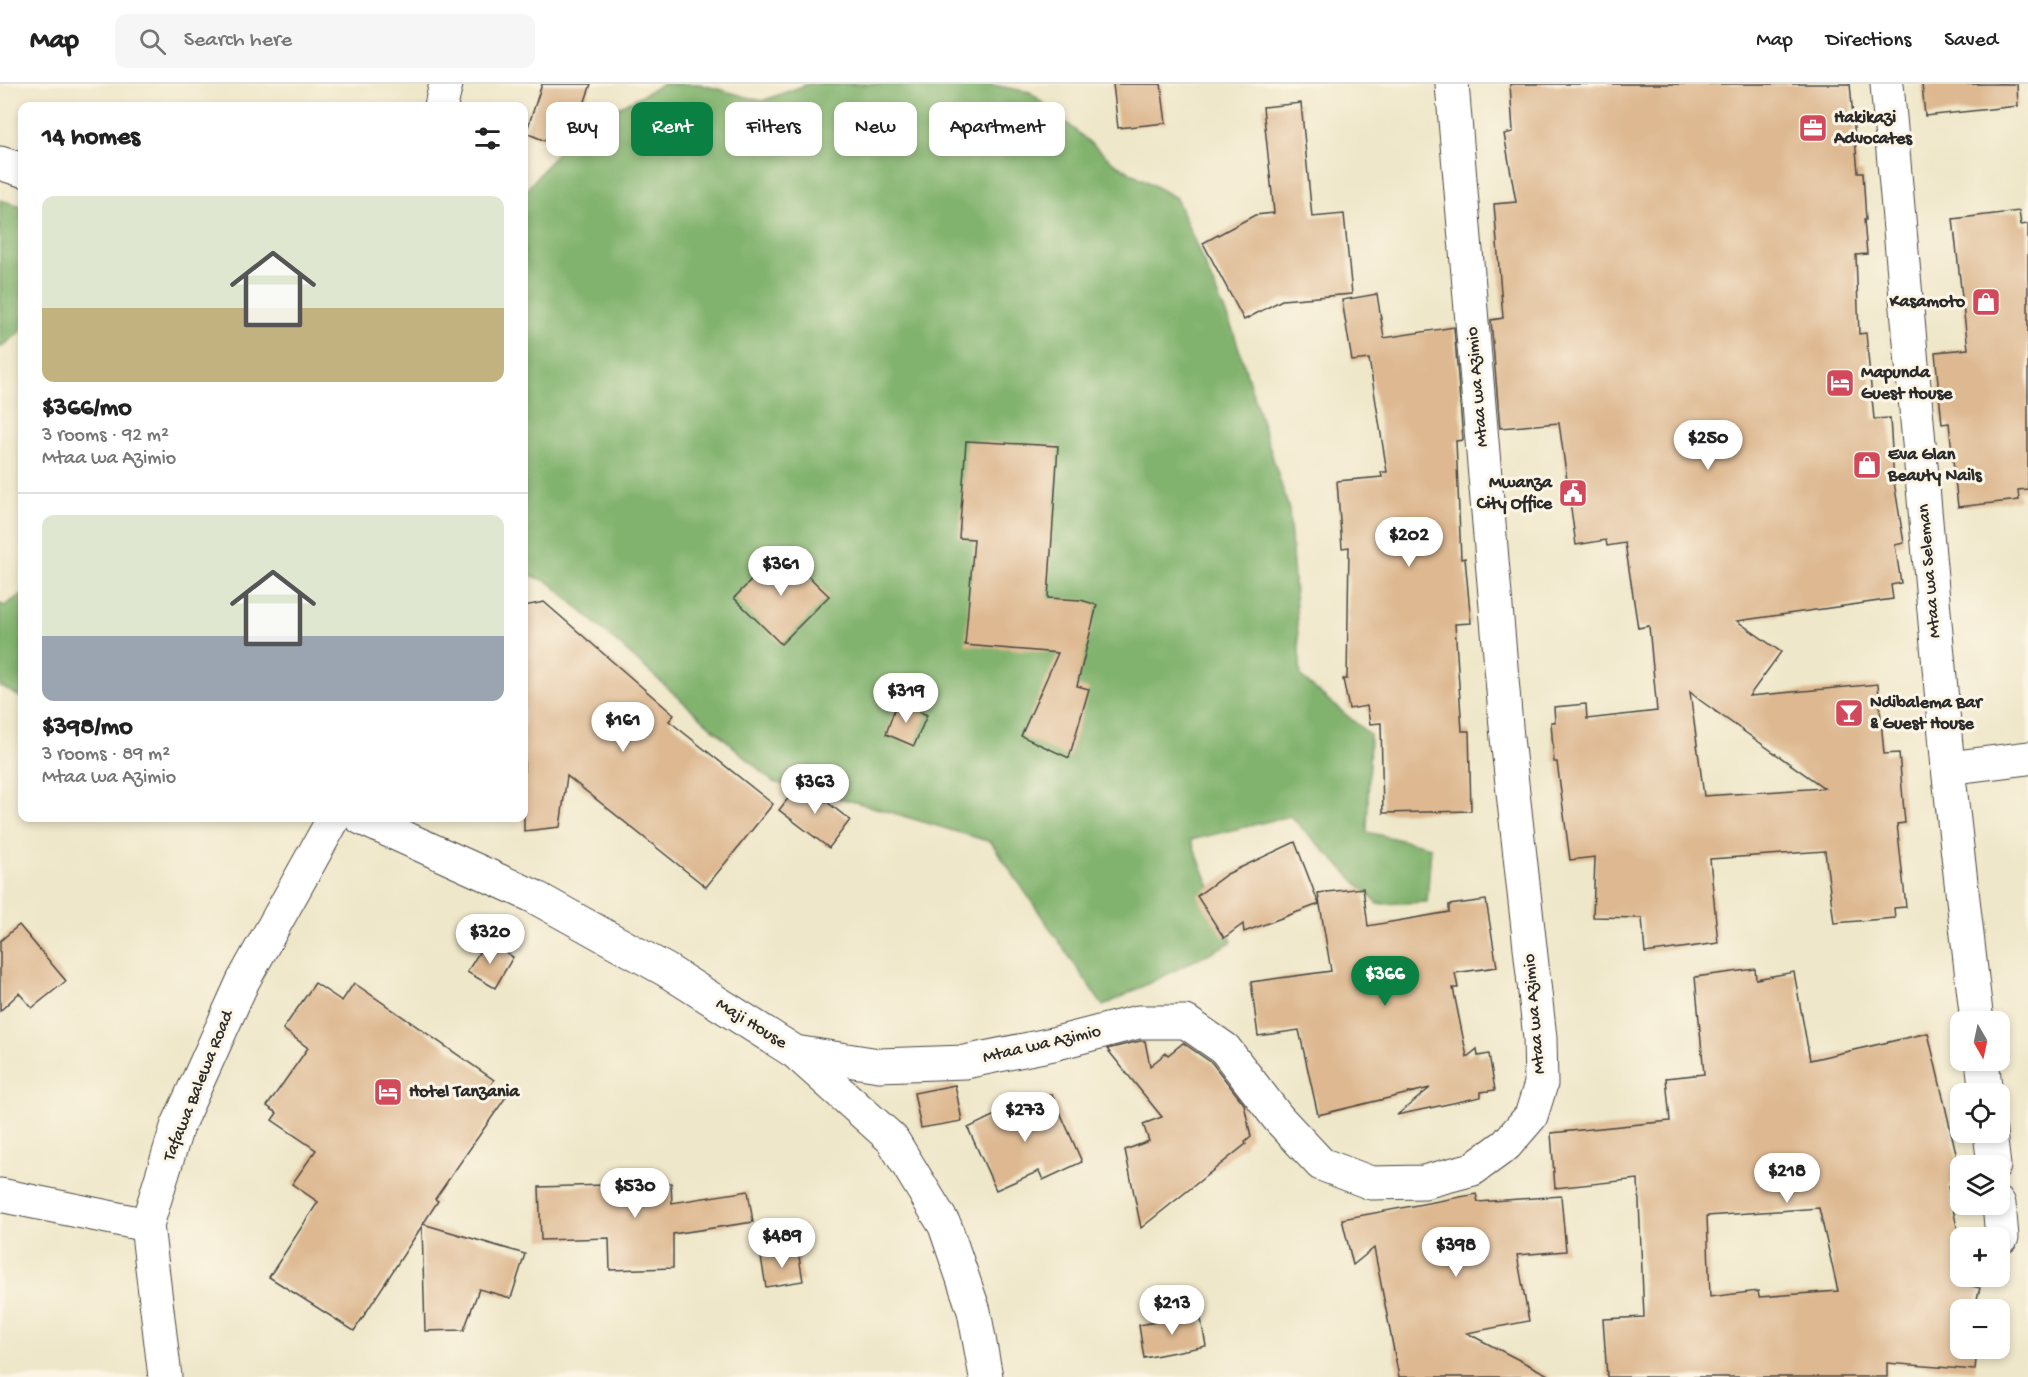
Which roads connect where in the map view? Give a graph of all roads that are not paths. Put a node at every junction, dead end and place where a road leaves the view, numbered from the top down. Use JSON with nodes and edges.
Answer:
{"nodes":[{"id":1,"x":446,"y":84,"type":"edge"},
{"id":2,"x":1452,"y":84,"type":"edge"},
{"id":3,"x":1887,"y":84,"type":"edge"},
{"id":4,"x":442,"y":102,"type":"edge"},
{"id":5,"x":0,"y":163,"type":"edge"},
{"id":6,"x":18,"y":169,"type":"edge"},
{"id":7,"x":2028,"y":758,"type":"edge"},
{"id":8,"x":1948,"y":768,"type":"junction"},
{"id":9,"x":332,"y":822,"type":"edge"},
{"id":10,"x":370,"y":822,"type":"edge"},
{"id":11,"x":1976,"y":1011,"type":"edge"},
{"id":12,"x":795,"y":1052,"type":"junction"},
{"id":13,"x":0,"y":1196,"type":"edge"},
{"id":14,"x":147,"y":1225,"type":"junction"},
{"id":15,"x":165,"y":1377,"type":"edge"},
{"id":16,"x":986,"y":1377,"type":"edge"}],
"edges":[{"from":1,"to":4,"type":"street"},
{"from":2,"to":12,"type":"street","name":"Mtaa wa Azimio"},
{"from":3,"to":8,"type":"street","name":"Mtaa wa Seleman"},
{"from":5,"to":6,"type":"street"},
{"from":7,"to":8,"type":"street"},
{"from":8,"to":11,"type":"street","name":"Mtaa wa Seleman"},
{"from":9,"to":14,"type":"street","name":"Tafawa Balewa Road"},
{"from":10,"to":12,"type":"street","name":"Maji House"},
{"from":12,"to":16,"type":"street","name":"Maji House"},
{"from":13,"to":14,"type":"street"},
{"from":14,"to":15,"type":"street","name":"Tafawa Balewa Road"}]}
